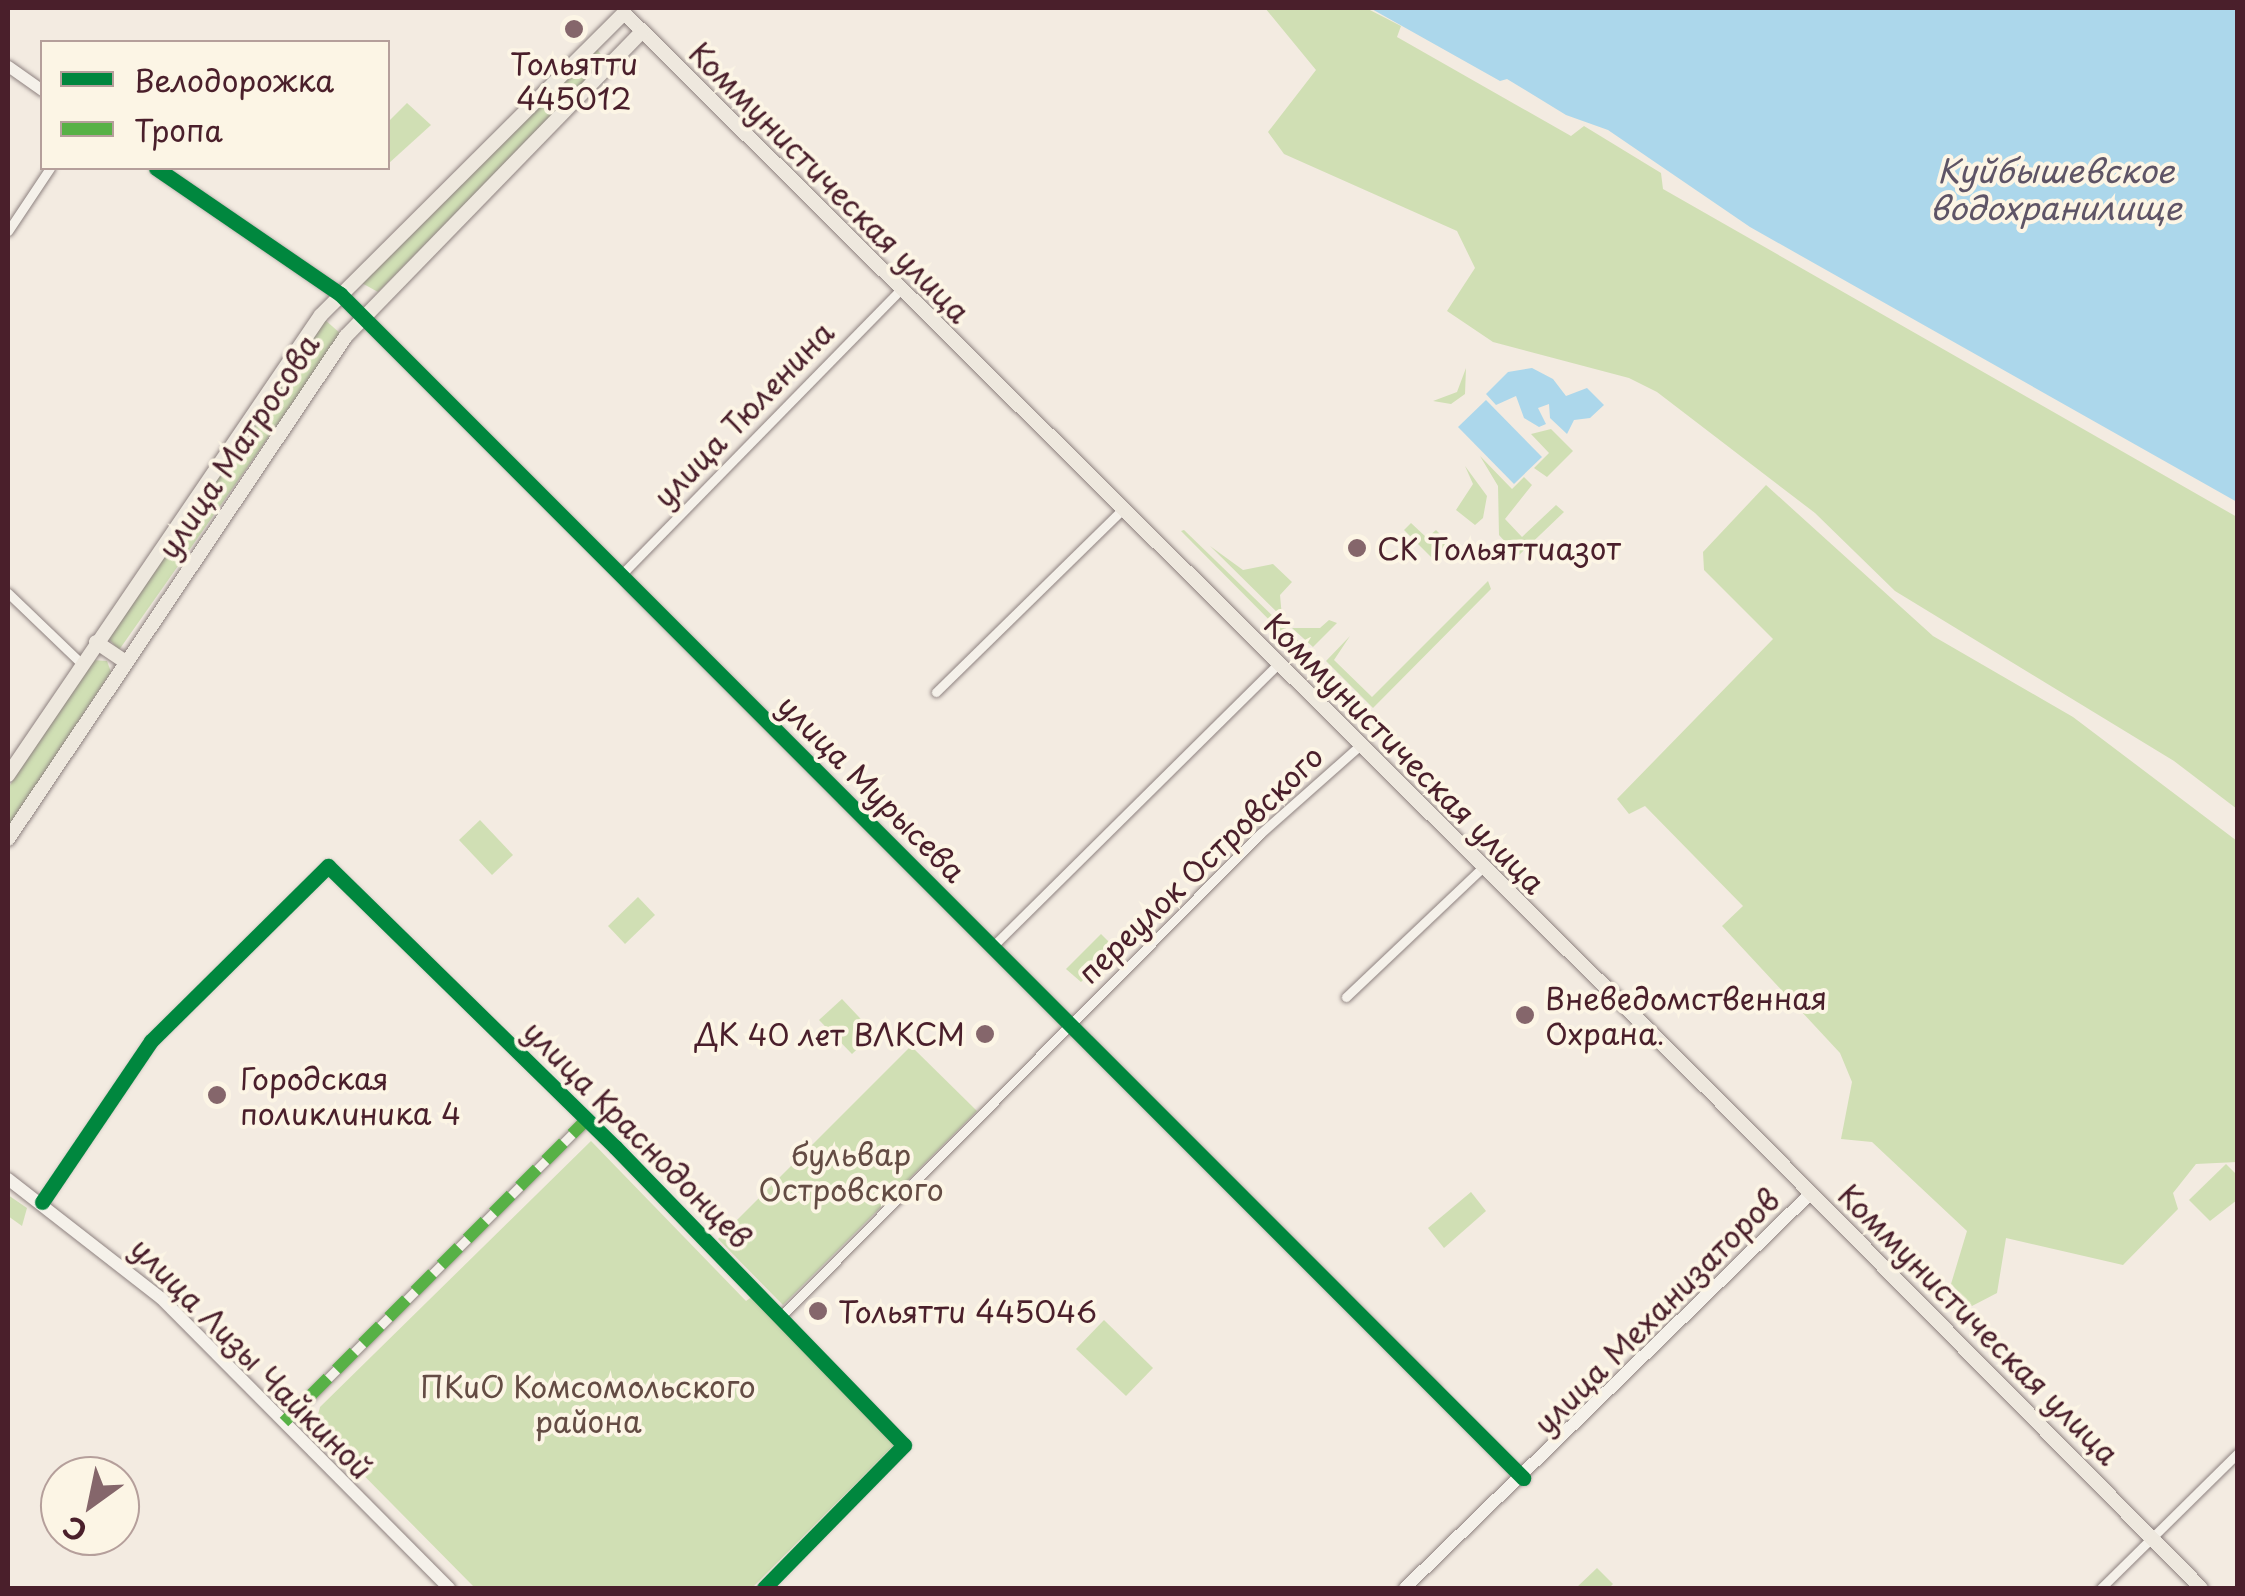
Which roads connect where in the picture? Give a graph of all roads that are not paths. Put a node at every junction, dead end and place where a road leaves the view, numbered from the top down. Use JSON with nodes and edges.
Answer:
{"nodes":[{"id":1,"x":622,"y":10,"type":"edge"},
{"id":2,"x":641,"y":33,"type":"junction"},
{"id":3,"x":8,"y":66,"type":"edge"},
{"id":4,"x":40,"y":89,"type":"edge"},
{"id":5,"x":49,"y":170,"type":"edge"},
{"id":6,"x":159,"y":170,"type":"edge"},
{"id":7,"x":8,"y":231,"type":"edge"},
{"id":8,"x":900,"y":290,"type":"junction"},
{"id":9,"x":340,"y":294,"type":"junction"},
{"id":10,"x":362,"y":316,"type":"junction"},
{"id":11,"x":1123,"y":509,"type":"junction"},
{"id":12,"x":622,"y":574,"type":"junction"},
{"id":13,"x":8,"y":594,"type":"edge"},
{"id":14,"x":96,"y":642,"type":"junction"},
{"id":15,"x":126,"y":662,"type":"junction"},
{"id":16,"x":82,"y":663,"type":"junction"},
{"id":17,"x":1277,"y":665,"type":"junction"},
{"id":18,"x":936,"y":692,"type":"dead end"},
{"id":19,"x":1358,"y":746,"type":"junction"},
{"id":20,"x":8,"y":774,"type":"edge"},
{"id":21,"x":8,"y":839,"type":"edge"},
{"id":22,"x":1482,"y":868,"type":"junction"},
{"id":23,"x":992,"y":947,"type":"junction"},
{"id":24,"x":1346,"y":997,"type":"dead end"},
{"id":25,"x":1072,"y":1025,"type":"junction"},
{"id":26,"x":587,"y":1119,"type":"junction"},
{"id":27,"x":8,"y":1179,"type":"edge"},
{"id":28,"x":1811,"y":1193,"type":"junction"},
{"id":29,"x":42,"y":1202,"type":"junction"},
{"id":30,"x":781,"y":1316,"type":"junction"},
{"id":31,"x":284,"y":1422,"type":"junction"},
{"id":32,"x":2238,"y":1452,"type":"edge"},
{"id":33,"x":1522,"y":1478,"type":"junction"},
{"id":34,"x":2150,"y":1538,"type":"junction"},
{"id":35,"x":448,"y":1588,"type":"edge"},
{"id":36,"x":764,"y":1588,"type":"edge"},
{"id":37,"x":1405,"y":1588,"type":"edge"},
{"id":38,"x":2101,"y":1588,"type":"edge"},
{"id":39,"x":2201,"y":1588,"type":"edge"}],
"edges":[{"from":1,"to":2,"type":"main road","name":"Коммунистическая улица"},
{"from":1,"to":9,"type":"main road","name":"улица Матросова"},
{"from":2,"to":8,"type":"main road","name":"Коммунистическая улица"},
{"from":2,"to":10,"type":"main road","name":"улица Матросова"},
{"from":3,"to":4,"type":"street"},
{"from":5,"to":7,"type":"street"},
{"from":6,"to":9,"type":"street","name":"улица Мурысева"},
{"from":8,"to":11,"type":"main road","name":"Коммунистическая улица"},
{"from":8,"to":12,"type":"street","name":"улица Тюленина"},
{"from":9,"to":10,"type":"street","name":"улица Мурысева"},
{"from":9,"to":14,"type":"main road","name":"улица Матросова"},
{"from":10,"to":12,"type":"street","name":"улица Мурысева"},
{"from":10,"to":15,"type":"main road","name":"улица Матросова"},
{"from":11,"to":17,"type":"main road","name":"Коммунистическая улица"},
{"from":11,"to":18,"type":"street"},
{"from":12,"to":23,"type":"street","name":"улица Мурысева"},
{"from":13,"to":16,"type":"street"},
{"from":14,"to":15,"type":"main road"},
{"from":14,"to":16,"type":"main road","name":"улица Матросова"},
{"from":15,"to":21,"type":"main road","name":"улица Матросова"},
{"from":16,"to":20,"type":"main road","name":"улица Матросова"},
{"from":17,"to":19,"type":"main road","name":"Коммунистическая улица"},
{"from":17,"to":23,"type":"street"},
{"from":19,"to":22,"type":"main road","name":"Коммунистическая улица"},
{"from":19,"to":25,"type":"street","name":"переулок Островского"},
{"from":22,"to":24,"type":"street"},
{"from":22,"to":28,"type":"main road","name":"Коммунистическая улица"},
{"from":23,"to":25,"type":"street","name":"улица Мурысева"},
{"from":25,"to":30,"type":"street","name":"переулок Островского"},
{"from":25,"to":33,"type":"street","name":"улица Мурысева"},
{"from":26,"to":29,"type":"street","name":"улица Краснодонцев"},
{"from":26,"to":30,"type":"street","name":"улица Краснодонцев"},
{"from":26,"to":31,"type":"street"},
{"from":27,"to":29,"type":"main road","name":"улица Лизы Чайкиной"},
{"from":28,"to":33,"type":"main road","name":"улица Механизаторов"},
{"from":28,"to":34,"type":"main road","name":"Коммунистическая улица"},
{"from":29,"to":31,"type":"main road","name":"улица Лизы Чайкиной"},
{"from":30,"to":36,"type":"street","name":"улица Краснодонцев"},
{"from":31,"to":35,"type":"main road","name":"улица Лизы Чайкиной"},
{"from":32,"to":34,"type":"street"},
{"from":33,"to":37,"type":"main road","name":"улица Механизаторов"},
{"from":34,"to":38,"type":"street"},
{"from":34,"to":39,"type":"main road","name":"Коммунистическая улица"}]}
